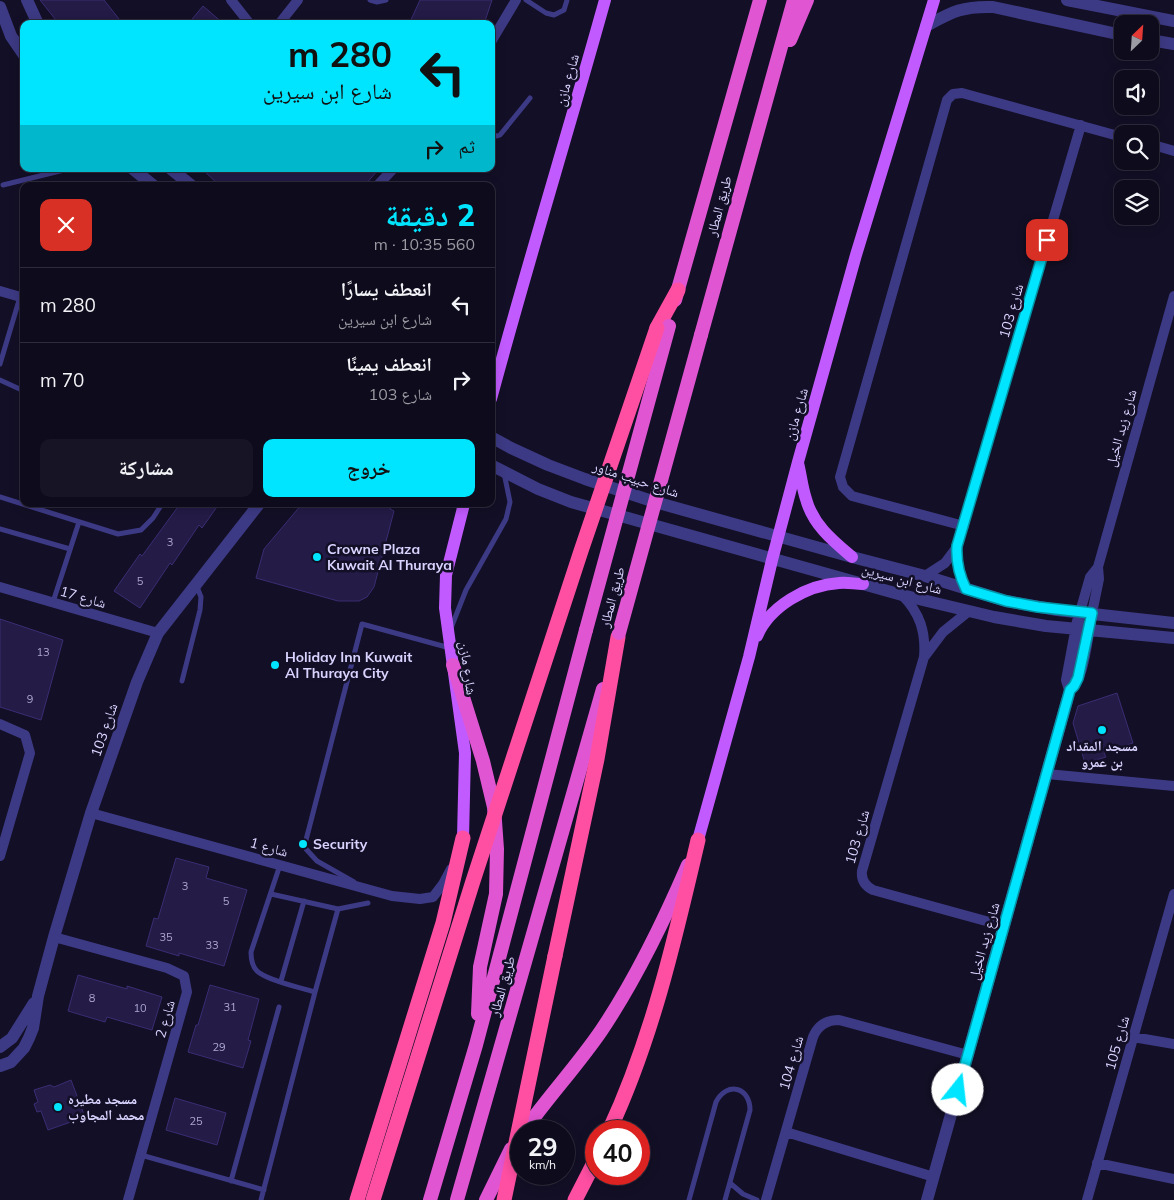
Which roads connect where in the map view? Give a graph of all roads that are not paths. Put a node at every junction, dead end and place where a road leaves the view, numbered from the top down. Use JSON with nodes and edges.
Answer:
{"nodes":[{"id":1,"x":27,"y":0,"type":"edge"},
{"id":2,"x":231,"y":0,"type":"edge"},
{"id":3,"x":298,"y":0,"type":"edge"},
{"id":4,"x":370,"y":0,"type":"edge"},
{"id":5,"x":386,"y":0,"type":"edge"},
{"id":6,"x":516,"y":0,"type":"edge"},
{"id":7,"x":526,"y":0,"type":"edge"},
{"id":8,"x":567,"y":0,"type":"edge"},
{"id":9,"x":605,"y":0,"type":"edge"},
{"id":10,"x":751,"y":0,"type":"edge"},
{"id":11,"x":760,"y":0,"type":"edge"},
{"id":12,"x":794,"y":0,"type":"edge"},
{"id":13,"x":807,"y":0,"type":"edge"},
{"id":14,"x":934,"y":0,"type":"edge"},
{"id":15,"x":1067,"y":0,"type":"edge"},
{"id":16,"x":0,"y":7,"type":"edge"},
{"id":17,"x":1124,"y":12,"type":"junction"},
{"id":18,"x":1122,"y":15,"type":"edge"},
{"id":19,"x":36,"y":20,"type":"edge"},
{"id":20,"x":247,"y":20,"type":"edge"},
{"id":21,"x":282,"y":20,"type":"edge"},
{"id":22,"x":1174,"y":21,"type":"edge"},
{"id":23,"x":926,"y":26,"type":"junction"},
{"id":24,"x":1114,"y":33,"type":"edge"},
{"id":25,"x":495,"y":35,"type":"edge"},
{"id":26,"x":1159,"y":42,"type":"edge"},
{"id":27,"x":1174,"y":44,"type":"edge"},
{"id":28,"x":20,"y":49,"type":"edge"},
{"id":29,"x":744,"y":56,"type":"junction"},
{"id":30,"x":530,"y":98,"type":"dead end"},
{"id":31,"x":765,"y":103,"type":"junction"},
{"id":32,"x":1081,"y":126,"type":"junction"},
{"id":33,"x":495,"y":135,"type":"edge"},
{"id":34,"x":1114,"y":135,"type":"edge"},
{"id":35,"x":1159,"y":147,"type":"edge"},
{"id":36,"x":1174,"y":151,"type":"edge"},
{"id":37,"x":57,"y":172,"type":"edge"},
{"id":38,"x":137,"y":172,"type":"edge"},
{"id":39,"x":175,"y":172,"type":"edge"},
{"id":40,"x":390,"y":172,"type":"edge"},
{"id":41,"x":149,"y":182,"type":"edge"},
{"id":42,"x":187,"y":182,"type":"edge"},
{"id":43,"x":381,"y":182,"type":"edge"},
{"id":44,"x":3,"y":186,"type":"dead end"},
{"id":45,"x":678,"y":290,"type":"joint"},
{"id":46,"x":0,"y":291,"type":"edge"},
{"id":47,"x":20,"y":296,"type":"edge"},
{"id":48,"x":1174,"y":296,"type":"edge"},
{"id":49,"x":20,"y":303,"type":"edge"},
{"id":50,"x":512,"y":321,"type":"junction"},
{"id":51,"x":663,"y":327,"type":"junction"},
{"id":52,"x":495,"y":356,"type":"edge"},
{"id":53,"x":0,"y":364,"type":"edge"},
{"id":54,"x":0,"y":380,"type":"edge"},
{"id":55,"x":495,"y":383,"type":"edge"},
{"id":56,"x":20,"y":389,"type":"edge"},
{"id":57,"x":495,"y":439,"type":"edge"},
{"id":58,"x":798,"y":462,"type":"junction"},
{"id":59,"x":495,"y":467,"type":"edge"},
{"id":60,"x":504,"y":472,"type":"junction"},
{"id":61,"x":0,"y":497,"type":"edge"},
{"id":62,"x":20,"y":503,"type":"edge"},
{"id":63,"x":32,"y":507,"type":"edge"},
{"id":64,"x":160,"y":507,"type":"edge"},
{"id":65,"x":258,"y":507,"type":"edge"},
{"id":66,"x":455,"y":507,"type":"edge"},
{"id":67,"x":463,"y":507,"type":"edge"},
{"id":68,"x":79,"y":522,"type":"junction"},
{"id":69,"x":964,"y":526,"type":"junction"},
{"id":70,"x":458,"y":527,"type":"junction"},
{"id":71,"x":0,"y":528,"type":"edge"},
{"id":72,"x":778,"y":536,"type":"junction"},
{"id":73,"x":957,"y":546,"type":"junction"},
{"id":74,"x":70,"y":549,"type":"junction"},
{"id":75,"x":852,"y":557,"type":"junction"},
{"id":76,"x":772,"y":560,"type":"junction"},
{"id":77,"x":925,"y":576,"type":"junction"},
{"id":78,"x":863,"y":584,"type":"junction"},
{"id":79,"x":196,"y":585,"type":"junction"},
{"id":80,"x":0,"y":587,"type":"edge"},
{"id":81,"x":966,"y":589,"type":"junction"},
{"id":82,"x":902,"y":595,"type":"junction"},
{"id":83,"x":53,"y":603,"type":"junction"},
{"id":84,"x":969,"y":612,"type":"junction"},
{"id":85,"x":1086,"y":612,"type":"junction"},
{"id":86,"x":1174,"y":623,"type":"edge"},
{"id":87,"x":1082,"y":630,"type":"junction"},
{"id":88,"x":158,"y":633,"type":"junction"},
{"id":89,"x":619,"y":635,"type":"junction"},
{"id":90,"x":1174,"y":638,"type":"edge"},
{"id":91,"x":449,"y":642,"type":"junction"},
{"id":92,"x":749,"y":657,"type":"junction"},
{"id":93,"x":924,"y":657,"type":"junction"},
{"id":94,"x":453,"y":665,"type":"junction"},
{"id":95,"x":182,"y":681,"type":"dead end"},
{"id":96,"x":0,"y":724,"type":"edge"},
{"id":97,"x":1047,"y":774,"type":"junction"},
{"id":98,"x":1174,"y":786,"type":"edge"},
{"id":99,"x":91,"y":813,"type":"junction"},
{"id":100,"x":463,"y":838,"type":"junction"},
{"id":101,"x":306,"y":840,"type":"dead end"},
{"id":102,"x":698,"y":840,"type":"junction"},
{"id":103,"x":306,"y":849,"type":"dead end"},
{"id":104,"x":0,"y":856,"type":"edge"},
{"id":105,"x":280,"y":865,"type":"junction"},
{"id":106,"x":363,"y":888,"type":"junction"},
{"id":107,"x":271,"y":894,"type":"junction"},
{"id":108,"x":1174,"y":894,"type":"edge"},
{"id":109,"x":304,"y":901,"type":"junction"},
{"id":110,"x":368,"y":903,"type":"dead end"},
{"id":111,"x":338,"y":909,"type":"junction"},
{"id":112,"x":1004,"y":926,"type":"junction"},
{"id":113,"x":54,"y":937,"type":"junction"},
{"id":114,"x":281,"y":982,"type":"junction"},
{"id":115,"x":315,"y":992,"type":"junction"},
{"id":116,"x":38,"y":996,"type":"junction"},
{"id":117,"x":279,"y":1007,"type":"dead end"},
{"id":118,"x":1133,"y":1037,"type":"junction"},
{"id":119,"x":476,"y":1044,"type":"junction"},
{"id":120,"x":1174,"y":1044,"type":"edge"},
{"id":121,"x":0,"y":1047,"type":"edge"},
{"id":122,"x":968,"y":1055,"type":"junction"},
{"id":123,"x":0,"y":1066,"type":"edge"},
{"id":124,"x":532,"y":1120,"type":"edge"},
{"id":125,"x":614,"y":1120,"type":"edge"},
{"id":126,"x":786,"y":1132,"type":"junction"},
{"id":127,"x":510,"y":1151,"type":"edge"},
{"id":128,"x":140,"y":1154,"type":"junction"},
{"id":129,"x":1097,"y":1163,"type":"junction"},
{"id":130,"x":934,"y":1177,"type":"junction"},
{"id":131,"x":1174,"y":1179,"type":"edge"},
{"id":132,"x":585,"y":1180,"type":"edge"},
{"id":133,"x":231,"y":1181,"type":"junction"},
{"id":134,"x":730,"y":1183,"type":"junction"},
{"id":135,"x":264,"y":1190,"type":"junction"},
{"id":136,"x":128,"y":1200,"type":"edge"},
{"id":137,"x":261,"y":1200,"type":"edge"},
{"id":138,"x":357,"y":1200,"type":"edge"},
{"id":139,"x":373,"y":1200,"type":"edge"},
{"id":140,"x":430,"y":1200,"type":"edge"},
{"id":141,"x":457,"y":1200,"type":"edge"},
{"id":142,"x":486,"y":1200,"type":"edge"},
{"id":143,"x":504,"y":1200,"type":"edge"},
{"id":144,"x":575,"y":1200,"type":"edge"},
{"id":145,"x":689,"y":1200,"type":"edge"},
{"id":146,"x":725,"y":1200,"type":"edge"},
{"id":147,"x":757,"y":1200,"type":"edge"},
{"id":148,"x":766,"y":1200,"type":"edge"},
{"id":149,"x":927,"y":1200,"type":"edge"},
{"id":150,"x":1086,"y":1200,"type":"edge"}],
"edges":[{"from":1,"to":19,"type":"street"},
{"from":2,"to":20,"type":"street"},
{"from":3,"to":21,"type":"street"},
{"from":4,"to":5,"type":"lane"},
{"from":6,"to":25,"type":"street"},
{"from":7,"to":8,"type":"lane"},
{"from":9,"to":50,"type":"main road","name":"شارع مازن"},
{"from":10,"to":29,"type":"highway"},
{"from":11,"to":29,"type":"highway","name":"طريق المطار"},
{"from":12,"to":31,"type":"highway","name":"طريق المطار"},
{"from":13,"to":31,"type":"highway"},
{"from":14,"to":23,"type":"main road","name":"شارع مازن"},
{"from":15,"to":17,"type":"street"},
{"from":16,"to":28,"type":"street"},
{"from":17,"to":18,"type":"street"},
{"from":17,"to":22,"type":"street"},
{"from":23,"to":24,"type":"street"},
{"from":23,"to":58,"type":"main road","name":"شارع مازن"},
{"from":26,"to":27,"type":"street"},
{"from":29,"to":45,"type":"highway","name":"طريق المطار"},
{"from":30,"to":33,"type":"lane"},
{"from":31,"to":89,"type":"highway","name":"طريق المطار","bridge":true},
{"from":32,"to":34,"type":"street"},
{"from":32,"to":69,"type":"street","name":"شارع 103"},
{"from":32,"to":69,"type":"street"},
{"from":35,"to":36,"type":"street"},
{"from":37,"to":44,"type":"lane"},
{"from":38,"to":41,"type":"street"},
{"from":39,"to":42,"type":"street"},
{"from":40,"to":43,"type":"street"},
{"from":45,"to":51,"type":"highway"},
{"from":46,"to":47,"type":"street"},
{"from":48,"to":85,"type":"street","name":"شارع زيد الخيل"},
{"from":49,"to":53,"type":"lane"},
{"from":50,"to":52,"type":"main road"},
{"from":50,"to":55,"type":"main road","name":"شارع مازن"},
{"from":51,"to":119,"type":"highway","name":"طريق المطار","bridge":true},
{"from":51,"to":139,"type":"highway","bridge":true},
{"from":54,"to":56,"type":"lane"},
{"from":57,"to":72,"type":"street","name":"شارع حبيب مناور"},
{"from":58,"to":72,"type":"main road","name":"شارع مازن"},
{"from":58,"to":75,"type":"main road"},
{"from":59,"to":60,"type":"street"},
{"from":60,"to":76,"type":"street"},
{"from":60,"to":91,"type":"lane"},
{"from":61,"to":62,"type":"lane"},
{"from":63,"to":68,"type":"lane"},
{"from":64,"to":68,"type":"lane"},
{"from":65,"to":79,"type":"street","name":"شارع 103"},
{"from":66,"to":70,"type":"main road"},
{"from":67,"to":70,"type":"main road","name":"شارع مازن"},
{"from":68,"to":74,"type":"lane"},
{"from":69,"to":73,"type":"street","name":"شارع 103"},
{"from":70,"to":91,"type":"main road","name":"شارع مازن"},
{"from":71,"to":74,"type":"lane"},
{"from":72,"to":75,"type":"street","name":"شارع ابن سيرين"},
{"from":72,"to":76,"type":"main road","name":"شارع مازن"},
{"from":73,"to":77,"type":"street","name":"شارع 103"},
{"from":73,"to":81,"type":"street","name":"شارع 103"},
{"from":74,"to":83,"type":"lane"},
{"from":75,"to":77,"type":"street","name":"شارع ابن سيرين"},
{"from":76,"to":78,"type":"street","name":"شارع ابن سيرين"},
{"from":76,"to":92,"type":"main road","name":"شارع مازن"},
{"from":77,"to":81,"type":"street","name":"شارع ابن سيرين"},
{"from":78,"to":82,"type":"street","name":"شارع ابن سيرين"},
{"from":78,"to":92,"type":"main road"},
{"from":79,"to":88,"type":"street","name":"شارع 103"},
{"from":79,"to":95,"type":"lane"},
{"from":80,"to":83,"type":"street","name":"شارع 17"},
{"from":81,"to":85,"type":"street","name":"شارع ابن سيرين"},
{"from":82,"to":84,"type":"street","name":"شارع ابن سيرين"},
{"from":82,"to":93,"type":"street","name":"شارع 103"},
{"from":83,"to":88,"type":"street","name":"شارع 17"},
{"from":84,"to":87,"type":"street","name":"شارع ابن سيرين"},
{"from":84,"to":93,"type":"street","name":"شارع 103"},
{"from":85,"to":86,"type":"street","name":"شارع ابن سيرين"},
{"from":85,"to":87,"type":"street","name":"شارع زيد الخيل"},
{"from":87,"to":90,"type":"street","name":"شارع ابن سيرين"},
{"from":87,"to":97,"type":"street","name":"شارع زيد الخيل"},
{"from":88,"to":99,"type":"street","name":"شارع 103"},
{"from":89,"to":141,"type":"highway","name":"طريق المطار"},
{"from":89,"to":143,"type":"highway","bridge":true},
{"from":91,"to":94,"type":"main road","name":"شارع مازن"},
{"from":91,"to":101,"type":"lane"},
{"from":92,"to":102,"type":"main road","name":"شارع مازن"},
{"from":93,"to":112,"type":"street","name":"شارع 103"},
{"from":94,"to":100,"type":"main road","name":"شارع مازن"},
{"from":94,"to":119,"type":"highway"},
{"from":96,"to":104,"type":"street"},
{"from":97,"to":98,"type":"street"},
{"from":97,"to":112,"type":"street","name":"شارع زيد الخيل"},
{"from":99,"to":105,"type":"street","name":"شارع 1"},
{"from":99,"to":113,"type":"street","name":"شارع 103"},
{"from":100,"to":106,"type":"street","name":"شارع 1"},
{"from":100,"to":138,"type":"highway"},
{"from":102,"to":124,"type":"highway"},
{"from":102,"to":125,"type":"highway"},
{"from":103,"to":106,"type":"lane"},
{"from":105,"to":106,"type":"street","name":"شارع 1"},
{"from":105,"to":107,"type":"lane"},
{"from":107,"to":109,"type":"lane"},
{"from":107,"to":114,"type":"lane"},
{"from":108,"to":118,"type":"street","name":"شارع 105"},
{"from":109,"to":111,"type":"lane"},
{"from":109,"to":114,"type":"lane"},
{"from":110,"to":111,"type":"lane"},
{"from":111,"to":115,"type":"lane"},
{"from":112,"to":122,"type":"street","name":"شارع زيد الخيل"},
{"from":113,"to":116,"type":"street","name":"شارع 103"},
{"from":113,"to":128,"type":"street","name":"شارع 2"},
{"from":114,"to":115,"type":"lane"},
{"from":115,"to":135,"type":"lane"},
{"from":116,"to":121,"type":"street","name":"شارع 103"},
{"from":116,"to":123,"type":"street","name":"شارع 103"},
{"from":117,"to":133,"type":"lane"},
{"from":118,"to":120,"type":"street"},
{"from":118,"to":129,"type":"street","name":"شارع 105"},
{"from":119,"to":140,"type":"highway","name":"طريق المطار"},
{"from":122,"to":126,"type":"street","name":"شارع 104"},
{"from":122,"to":130,"type":"street","name":"شارع زيد الخيل"},
{"from":126,"to":130,"type":"street"},
{"from":126,"to":148,"type":"street","name":"شارع 104"},
{"from":127,"to":142,"type":"highway"},
{"from":128,"to":133,"type":"lane"},
{"from":128,"to":136,"type":"street","name":"شارع 2"},
{"from":129,"to":131,"type":"street"},
{"from":129,"to":150,"type":"street","name":"شارع 105"},
{"from":130,"to":149,"type":"street","name":"شارع زيد الخيل"},
{"from":132,"to":144,"type":"highway"},
{"from":133,"to":135,"type":"lane"},
{"from":134,"to":145,"type":"lane"},
{"from":134,"to":146,"type":"lane"},
{"from":134,"to":147,"type":"lane"},
{"from":135,"to":137,"type":"lane"}]}
